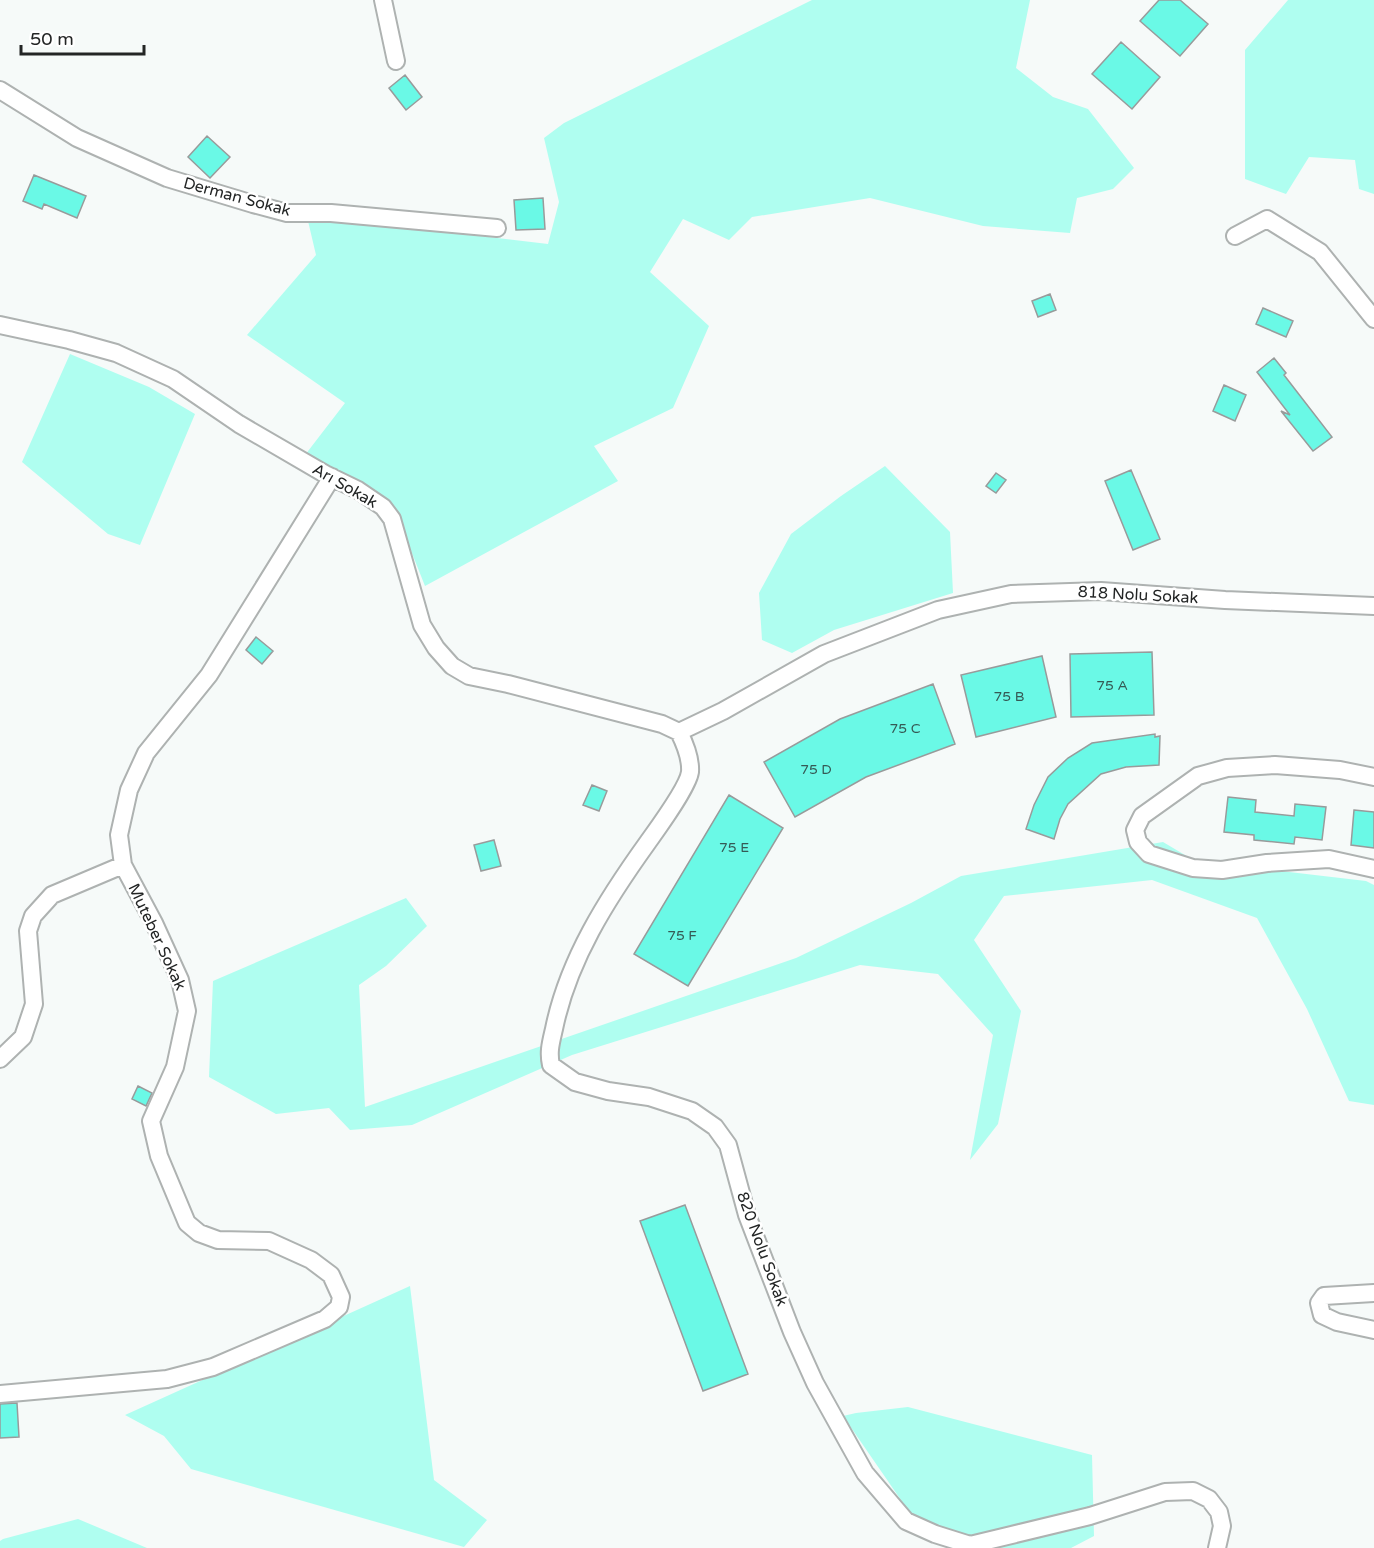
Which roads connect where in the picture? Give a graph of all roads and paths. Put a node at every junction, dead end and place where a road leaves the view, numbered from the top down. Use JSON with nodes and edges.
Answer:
{"nodes":[{"id":1,"x":383,"y":0,"type":"edge"},
{"id":2,"x":396,"y":61,"type":"dead end"},
{"id":3,"x":0,"y":90,"type":"edge"},
{"id":4,"x":497,"y":228,"type":"dead end"},
{"id":5,"x":1236,"y":236,"type":"dead end"},
{"id":6,"x":1374,"y":318,"type":"edge"},
{"id":7,"x":0,"y":325,"type":"edge"},
{"id":8,"x":332,"y":477,"type":"junction"},
{"id":9,"x":1374,"y":606,"type":"edge"},
{"id":10,"x":679,"y":732,"type":"junction"},
{"id":11,"x":1374,"y":777,"type":"edge"},
{"id":12,"x":123,"y":865,"type":"junction"},
{"id":13,"x":1374,"y":869,"type":"edge"},
{"id":14,"x":0,"y":1059,"type":"edge"},
{"id":15,"x":1374,"y":1293,"type":"edge"},
{"id":16,"x":1374,"y":1330,"type":"edge"},
{"id":17,"x":0,"y":1395,"type":"edge"},
{"id":18,"x":1217,"y":1548,"type":"edge"}],
"edges":[{"from":1,"to":2,"type":"street"},
{"from":3,"to":4,"type":"street","name":"Derman Sokak"},
{"from":5,"to":6,"type":"street"},
{"from":7,"to":8,"type":"street","name":"Arı Sokak"},
{"from":8,"to":10,"type":"street","name":"Arı Sokak"},
{"from":8,"to":12,"type":"street","name":"Muteber Sokak"},
{"from":9,"to":10,"type":"street","name":"818 Nolu Sokak"},
{"from":10,"to":18,"type":"street","name":"820 Nolu Sokak"},
{"from":11,"to":13,"type":"street"},
{"from":12,"to":14,"type":"street"},
{"from":12,"to":17,"type":"street","name":"Muteber Sokak"},
{"from":15,"to":16,"type":"street"}]}
